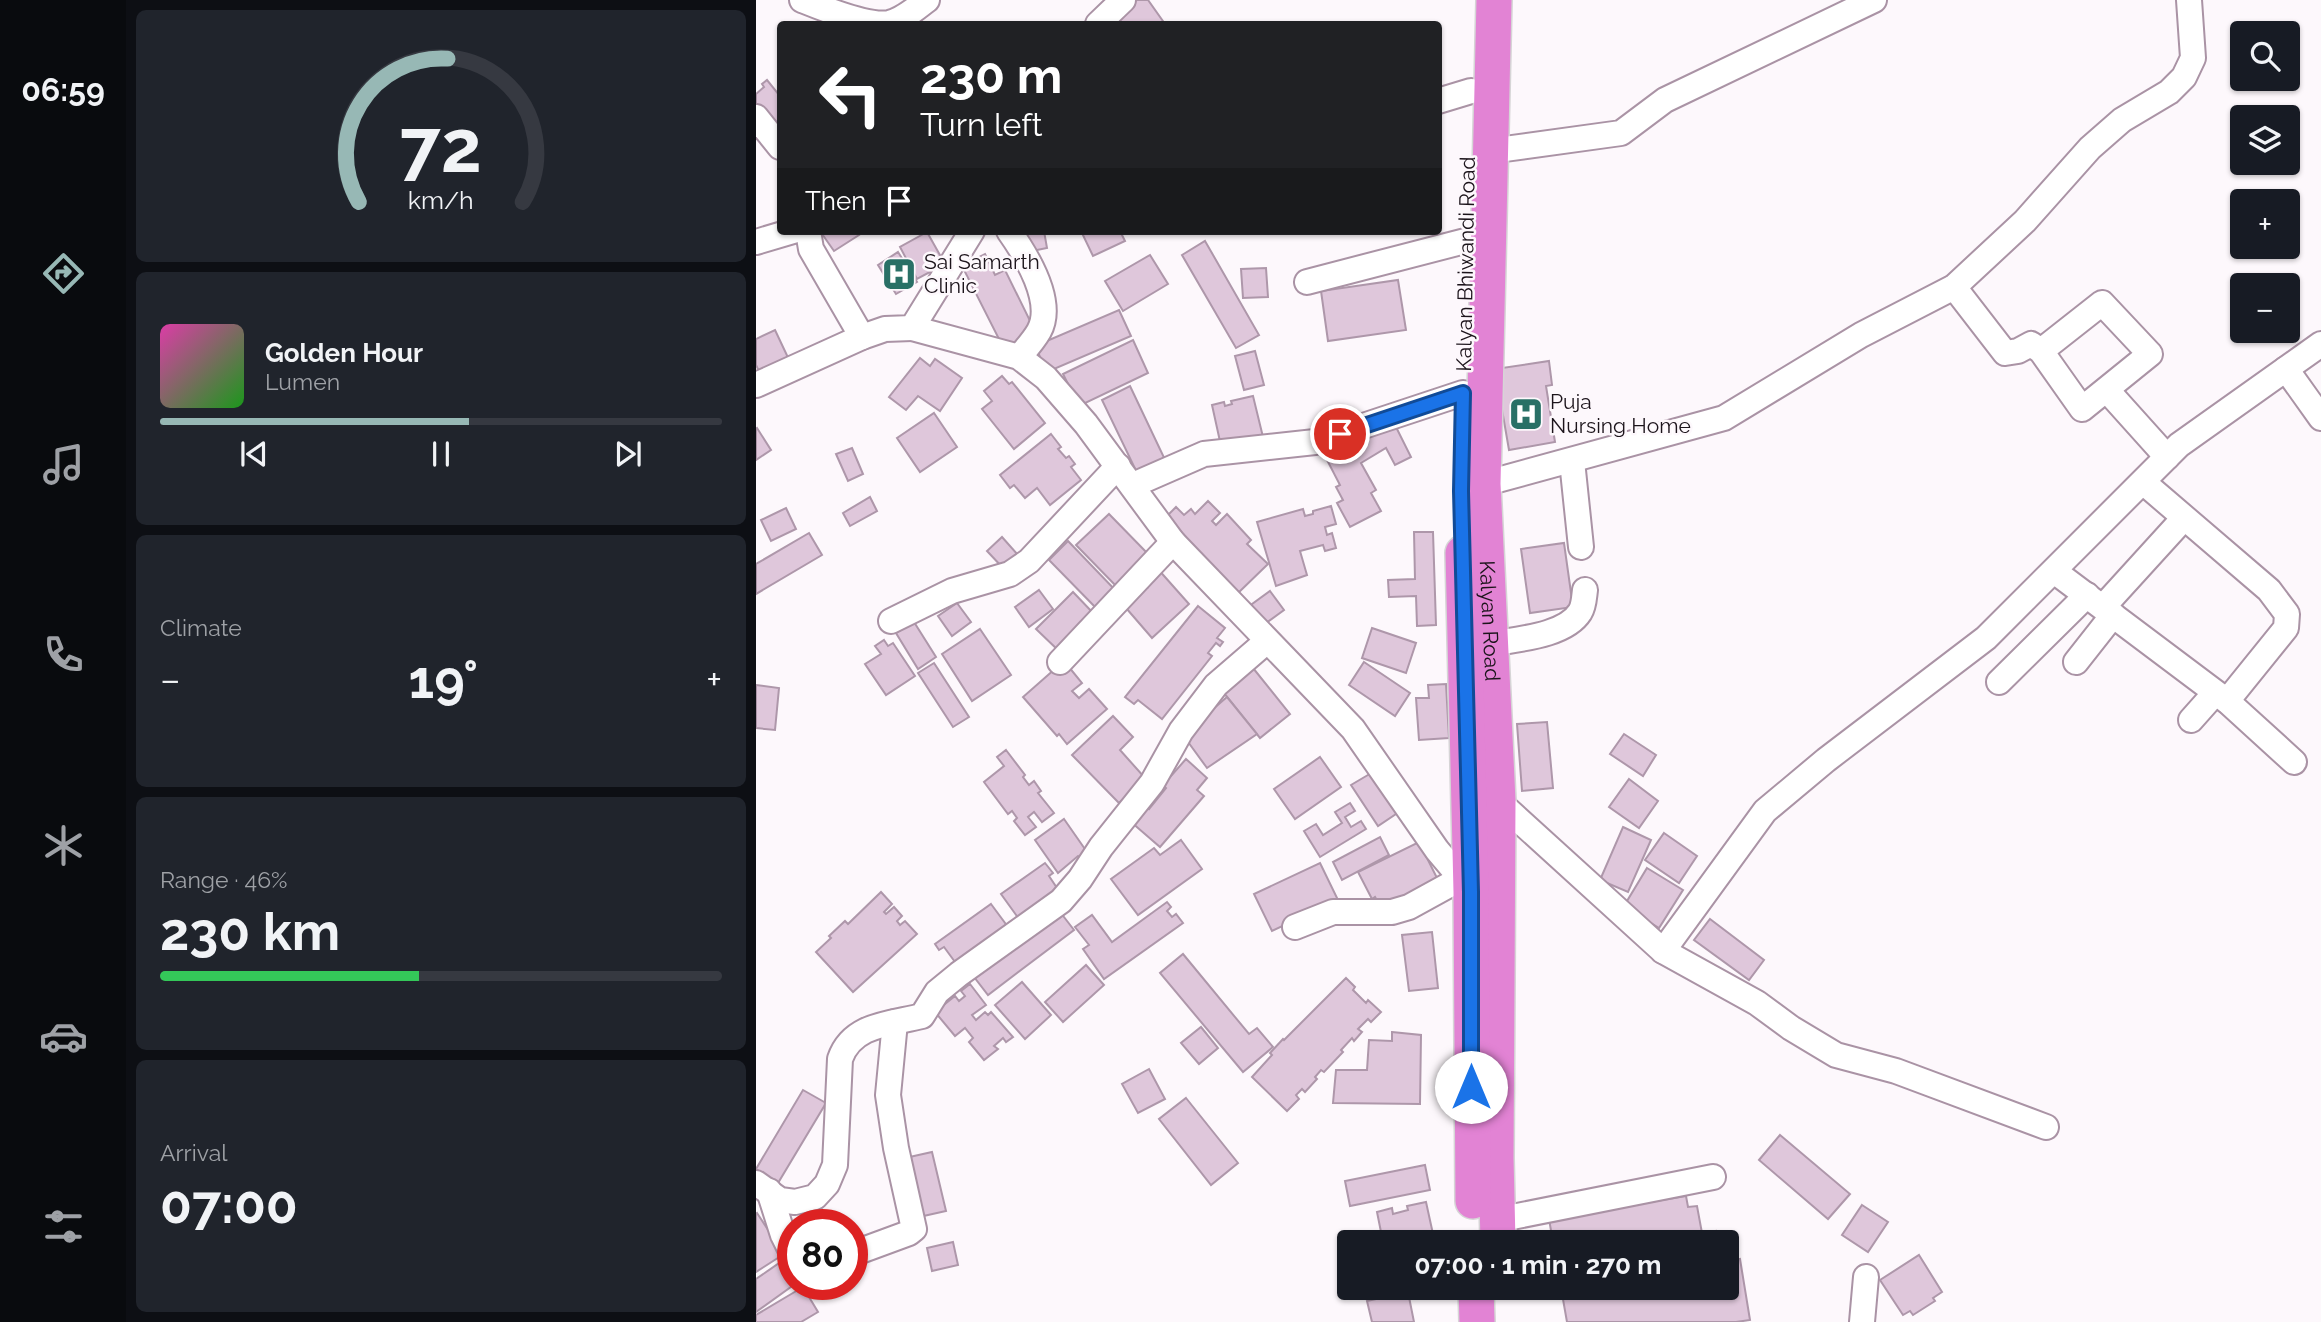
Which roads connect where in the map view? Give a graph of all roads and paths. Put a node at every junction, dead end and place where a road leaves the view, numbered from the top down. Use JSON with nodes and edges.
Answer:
{"nodes":[{"id":1,"x":802,"y":0,"type":"edge"},
{"id":2,"x":927,"y":0,"type":"edge"},
{"id":3,"x":1123,"y":0,"type":"edge"},
{"id":4,"x":1474,"y":0,"type":"edge"},
{"id":5,"x":1494,"y":0,"type":"edge"},
{"id":6,"x":1874,"y":0,"type":"edge"},
{"id":7,"x":2189,"y":0,"type":"edge"},
{"id":8,"x":865,"y":21,"type":"edge"},
{"id":9,"x":893,"y":21,"type":"edge"},
{"id":10,"x":1101,"y":21,"type":"edge"},
{"id":11,"x":1471,"y":91,"type":"junction"},
{"id":12,"x":1442,"y":100,"type":"edge"},
{"id":13,"x":756,"y":117,"type":"edge"},
{"id":14,"x":777,"y":143,"type":"edge"},
{"id":15,"x":1490,"y":151,"type":"junction"},
{"id":16,"x":780,"y":235,"type":"edge"},
{"id":17,"x":809,"y":235,"type":"edge"},
{"id":18,"x":970,"y":235,"type":"edge"},
{"id":19,"x":1012,"y":235,"type":"edge"},
{"id":20,"x":1465,"y":241,"type":"junction"},
{"id":21,"x":756,"y":242,"type":"edge"},
{"id":22,"x":1307,"y":282,"type":"dead end"},
{"id":23,"x":1954,"y":287,"type":"junction"},
{"id":24,"x":912,"y":328,"type":"junction"},
{"id":25,"x":862,"y":337,"type":"junction"},
{"id":26,"x":2321,"y":344,"type":"edge"},
{"id":27,"x":2042,"y":351,"type":"dead end"},
{"id":28,"x":1019,"y":357,"type":"junction"},
{"id":29,"x":2286,"y":369,"type":"junction"},
{"id":30,"x":756,"y":385,"type":"edge"},
{"id":31,"x":1463,"y":393,"type":"junction"},
{"id":32,"x":2114,"y":398,"type":"dead end"},
{"id":33,"x":2321,"y":418,"type":"edge"},
{"id":34,"x":2167,"y":457,"type":"junction"},
{"id":35,"x":1572,"y":461,"type":"junction"},
{"id":36,"x":1125,"y":475,"type":"junction"},
{"id":37,"x":2143,"y":482,"type":"junction"},
{"id":38,"x":1483,"y":484,"type":"junction"},
{"id":39,"x":2184,"y":518,"type":"junction"},
{"id":40,"x":1174,"y":542,"type":"junction"},
{"id":41,"x":1581,"y":547,"type":"dead end"},
{"id":42,"x":2054,"y":570,"type":"junction"},
{"id":43,"x":1585,"y":590,"type":"dead end"},
{"id":44,"x":2101,"y":606,"type":"junction"},
{"id":45,"x":891,"y":621,"type":"dead end"},
{"id":46,"x":1267,"y":641,"type":"junction"},
{"id":47,"x":1490,"y":643,"type":"junction"},
{"id":48,"x":2076,"y":662,"type":"dead end"},
{"id":49,"x":1060,"y":663,"type":"dead end"},
{"id":50,"x":1999,"y":682,"type":"dead end"},
{"id":51,"x":2221,"y":697,"type":"junction"},
{"id":52,"x":2191,"y":720,"type":"dead end"},
{"id":53,"x":2294,"y":762,"type":"dead end"},
{"id":54,"x":1498,"y":801,"type":"junction"},
{"id":55,"x":1476,"y":894,"type":"junction"},
{"id":56,"x":1295,"y":928,"type":"dead end"},
{"id":57,"x":1663,"y":951,"type":"junction"},
{"id":58,"x":894,"y":1023,"type":"junction"},
{"id":59,"x":2046,"y":1126,"type":"dead end"},
{"id":60,"x":1713,"y":1177,"type":"dead end"},
{"id":61,"x":762,"y":1187,"type":"edge"},
{"id":62,"x":777,"y":1221,"type":"edge"},
{"id":63,"x":1489,"y":1230,"type":"edge"},
{"id":64,"x":1509,"y":1230,"type":"edge"},
{"id":65,"x":868,"y":1248,"type":"edge"},
{"id":66,"x":1866,"y":1277,"type":"dead end"},
{"id":67,"x":1476,"y":1300,"type":"edge"},
{"id":68,"x":1499,"y":1300,"type":"edge"},
{"id":69,"x":1477,"y":1322,"type":"edge"},
{"id":70,"x":1500,"y":1322,"type":"edge"},
{"id":71,"x":1862,"y":1322,"type":"edge"}],
"edges":[{"from":1,"to":8,"type":"street"},
{"from":2,"to":9,"type":"street"},
{"from":3,"to":10,"type":"street"},
{"from":4,"to":11,"type":"highway","name":"Kalyan Bhiwandi Road"},
{"from":5,"to":15,"type":"highway","name":"Kalyan Road"},
{"from":6,"to":15,"type":"street"},
{"from":7,"to":23,"type":"street"},
{"from":11,"to":12,"type":"street"},
{"from":11,"to":20,"type":"highway","name":"Kalyan Bhiwandi Road"},
{"from":13,"to":14,"type":"street"},
{"from":15,"to":38,"type":"highway","name":"Kalyan Road"},
{"from":16,"to":21,"type":"street"},
{"from":17,"to":25,"type":"street"},
{"from":18,"to":24,"type":"street"},
{"from":19,"to":28,"type":"street"},
{"from":20,"to":22,"type":"street"},
{"from":20,"to":31,"type":"highway","name":"Kalyan Bhiwandi Road"},
{"from":23,"to":27,"type":"street"},
{"from":23,"to":35,"type":"street"},
{"from":24,"to":25,"type":"street"},
{"from":24,"to":28,"type":"street"},
{"from":25,"to":30,"type":"street"},
{"from":26,"to":29,"type":"street"},
{"from":28,"to":36,"type":"street"},
{"from":29,"to":33,"type":"street"},
{"from":29,"to":34,"type":"street"},
{"from":31,"to":36,"type":"street"},
{"from":31,"to":55,"type":"highway","name":"Kalyan Bhiwandi Road"},
{"from":32,"to":34,"type":"street"},
{"from":34,"to":37,"type":"street"},
{"from":35,"to":38,"type":"street"},
{"from":35,"to":41,"type":"street"},
{"from":36,"to":40,"type":"street"},
{"from":36,"to":45,"type":"street"},
{"from":37,"to":39,"type":"street"},
{"from":37,"to":42,"type":"street"},
{"from":38,"to":47,"type":"highway","name":"Kalyan Road"},
{"from":39,"to":44,"type":"street"},
{"from":39,"to":51,"type":"street"},
{"from":40,"to":46,"type":"street"},
{"from":40,"to":49,"type":"street"},
{"from":42,"to":44,"type":"street"},
{"from":42,"to":57,"type":"street"},
{"from":43,"to":47,"type":"street"},
{"from":44,"to":48,"type":"street"},
{"from":44,"to":50,"type":"street"},
{"from":44,"to":51,"type":"street"},
{"from":46,"to":55,"type":"street"},
{"from":46,"to":58,"type":"street"},
{"from":47,"to":54,"type":"highway","name":"Kalyan Road"},
{"from":51,"to":52,"type":"street"},
{"from":51,"to":53,"type":"street"},
{"from":54,"to":55,"type":"highway","name":"Kalyan Road"},
{"from":54,"to":57,"type":"street"},
{"from":55,"to":56,"type":"street"},
{"from":55,"to":63,"type":"highway","name":"Kalyan Bhiwandi Road"},
{"from":57,"to":59,"type":"street"},
{"from":58,"to":61,"type":"street"},
{"from":58,"to":65,"type":"street"},
{"from":60,"to":64,"type":"street"},
{"from":61,"to":62,"type":"street"},
{"from":66,"to":71,"type":"street"},
{"from":67,"to":69,"type":"highway"},
{"from":68,"to":70,"type":"highway"}]}
